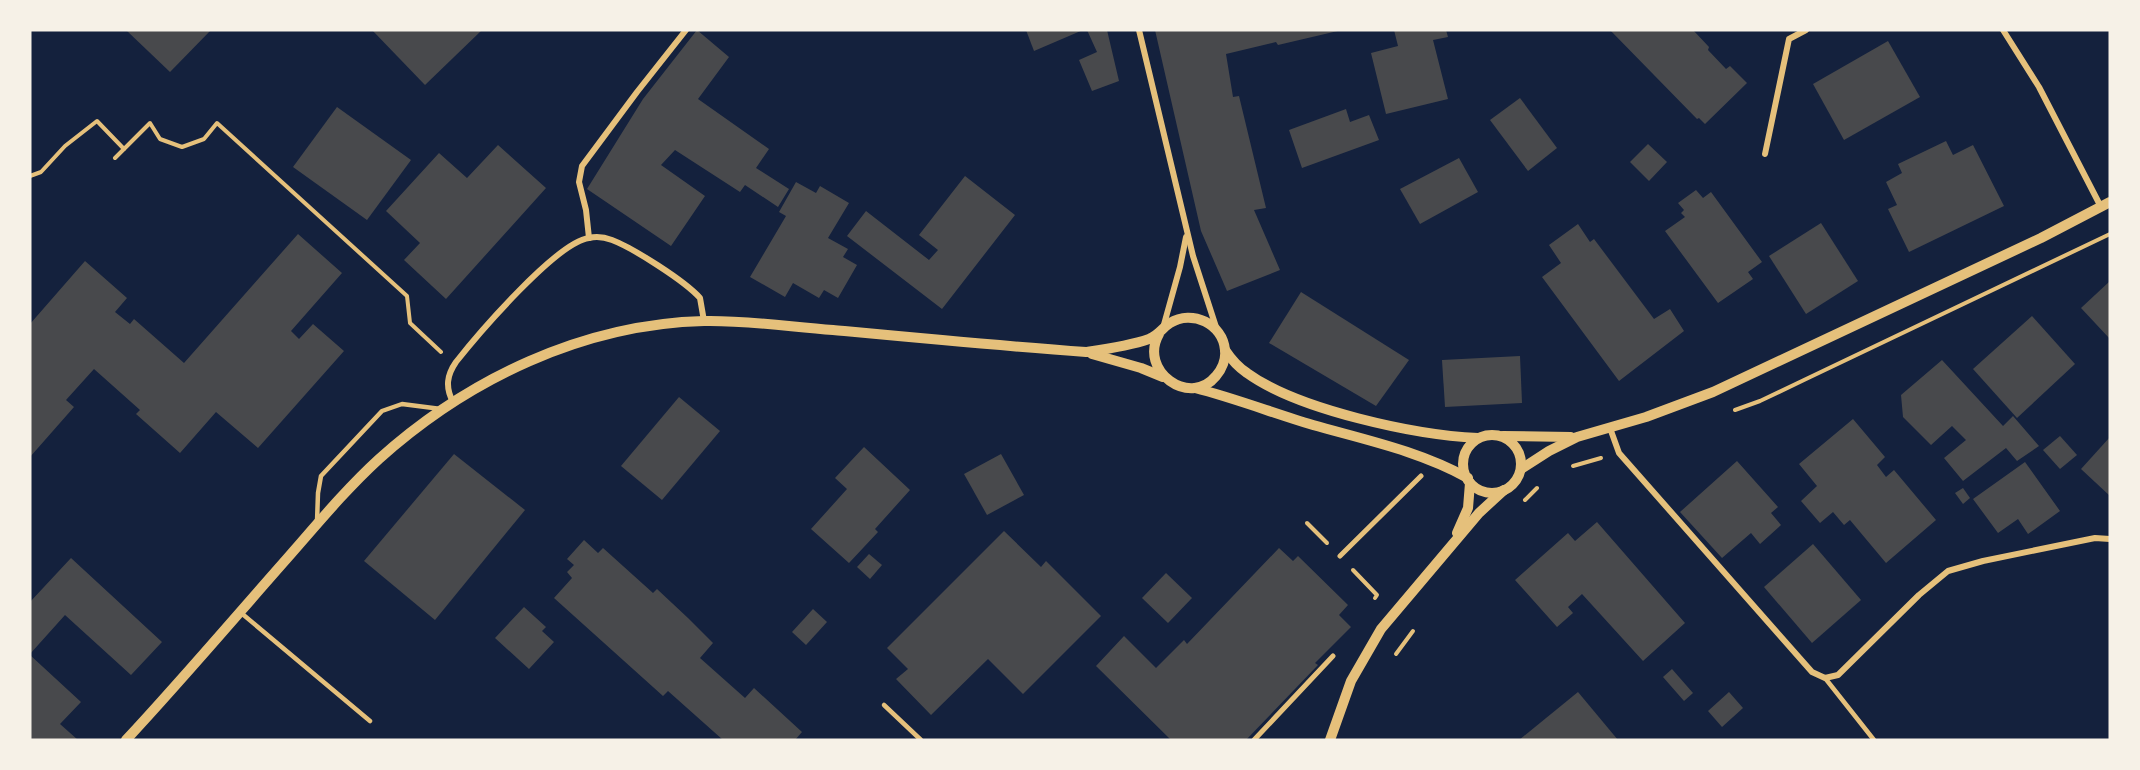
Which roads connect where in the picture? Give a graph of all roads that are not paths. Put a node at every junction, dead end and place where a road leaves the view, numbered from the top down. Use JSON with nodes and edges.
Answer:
{"nodes":[{"id":1,"x":686,"y":30,"type":"edge"},
{"id":2,"x":1139,"y":30,"type":"edge"},
{"id":3,"x":1806,"y":30,"type":"edge"},
{"id":4,"x":2002,"y":30,"type":"edge"},
{"id":5,"x":1765,"y":154,"type":"dead end"},
{"id":6,"x":2105,"y":204,"type":"edge"},
{"id":7,"x":1186,"y":230,"type":"junction"},
{"id":8,"x":589,"y":237,"type":"junction"},
{"id":9,"x":704,"y":321,"type":"junction"},
{"id":10,"x":1218,"y":330,"type":"junction"},
{"id":11,"x":1161,"y":332,"type":"junction"},
{"id":12,"x":1225,"y":350,"type":"junction"},
{"id":13,"x":1086,"y":352,"type":"junction"},
{"id":14,"x":1165,"y":378,"type":"junction"},
{"id":15,"x":1194,"y":388,"type":"junction"},
{"id":16,"x":453,"y":402,"type":"junction"},
{"id":17,"x":443,"y":409,"type":"junction"},
{"id":18,"x":1610,"y":428,"type":"junction"},
{"id":19,"x":1500,"y":436,"type":"junction"},
{"id":20,"x":1577,"y":437,"type":"junction"},
{"id":21,"x":1478,"y":438,"type":"junction"},
{"id":22,"x":1521,"y":469,"type":"junction"},
{"id":23,"x":1421,"y":476,"type":"dead end"},
{"id":24,"x":1469,"y":481,"type":"junction"},
{"id":25,"x":1504,"y":490,"type":"junction"},
{"id":26,"x":317,"y":524,"type":"junction"},
{"id":27,"x":2110,"y":540,"type":"edge"},
{"id":28,"x":1450,"y":546,"type":"junction"},
{"id":29,"x":1340,"y":556,"type":"road end"},
{"id":30,"x":240,"y":612,"type":"junction"},
{"id":31,"x":1332,"y":657,"type":"dead end"},
{"id":32,"x":1825,"y":678,"type":"junction"},
{"id":33,"x":884,"y":705,"type":"dead end"},
{"id":34,"x":370,"y":721,"type":"dead end"},
{"id":35,"x":126,"y":740,"type":"edge"},
{"id":36,"x":921,"y":740,"type":"edge"},
{"id":37,"x":1254,"y":740,"type":"edge"},
{"id":38,"x":1330,"y":740,"type":"edge"},
{"id":39,"x":1874,"y":740,"type":"edge"}],
"edges":[{"from":1,"to":8,"type":"street"},
{"from":2,"to":7,"type":"street"},
{"from":3,"to":5,"type":"street"},
{"from":4,"to":6,"type":"street"},
{"from":6,"to":18,"type":"street"},
{"from":7,"to":10,"type":"street"},
{"from":7,"to":11,"type":"street"},
{"from":8,"to":9,"type":"street"},
{"from":8,"to":16,"type":"street"},
{"from":9,"to":13,"type":"street"},
{"from":9,"to":16,"type":"street"},
{"from":10,"to":11,"type":"street"},
{"from":10,"to":12,"type":"street"},
{"from":11,"to":13,"type":"street"},
{"from":11,"to":14,"type":"street"},
{"from":12,"to":15,"type":"street"},
{"from":12,"to":21,"type":"street"},
{"from":13,"to":14,"type":"street"},
{"from":14,"to":15,"type":"street"},
{"from":15,"to":24,"type":"street"},
{"from":16,"to":17,"type":"street"},
{"from":17,"to":26,"type":"street"},
{"from":17,"to":26,"type":"lane"},
{"from":18,"to":20,"type":"street"},
{"from":18,"to":32,"type":"street"},
{"from":19,"to":20,"type":"street"},
{"from":19,"to":21,"type":"street"},
{"from":19,"to":22,"type":"street"},
{"from":20,"to":22,"type":"street"},
{"from":21,"to":24,"type":"street"},
{"from":22,"to":25,"type":"street"},
{"from":23,"to":29,"type":"street"},
{"from":24,"to":25,"type":"street"},
{"from":24,"to":28,"type":"street"},
{"from":25,"to":28,"type":"street"},
{"from":26,"to":30,"type":"street"},
{"from":27,"to":32,"type":"street"},
{"from":28,"to":38,"type":"street"},
{"from":30,"to":34,"type":"lane"},
{"from":30,"to":35,"type":"street"},
{"from":31,"to":37,"type":"street"},
{"from":32,"to":39,"type":"lane"},
{"from":33,"to":36,"type":"lane"}]}
